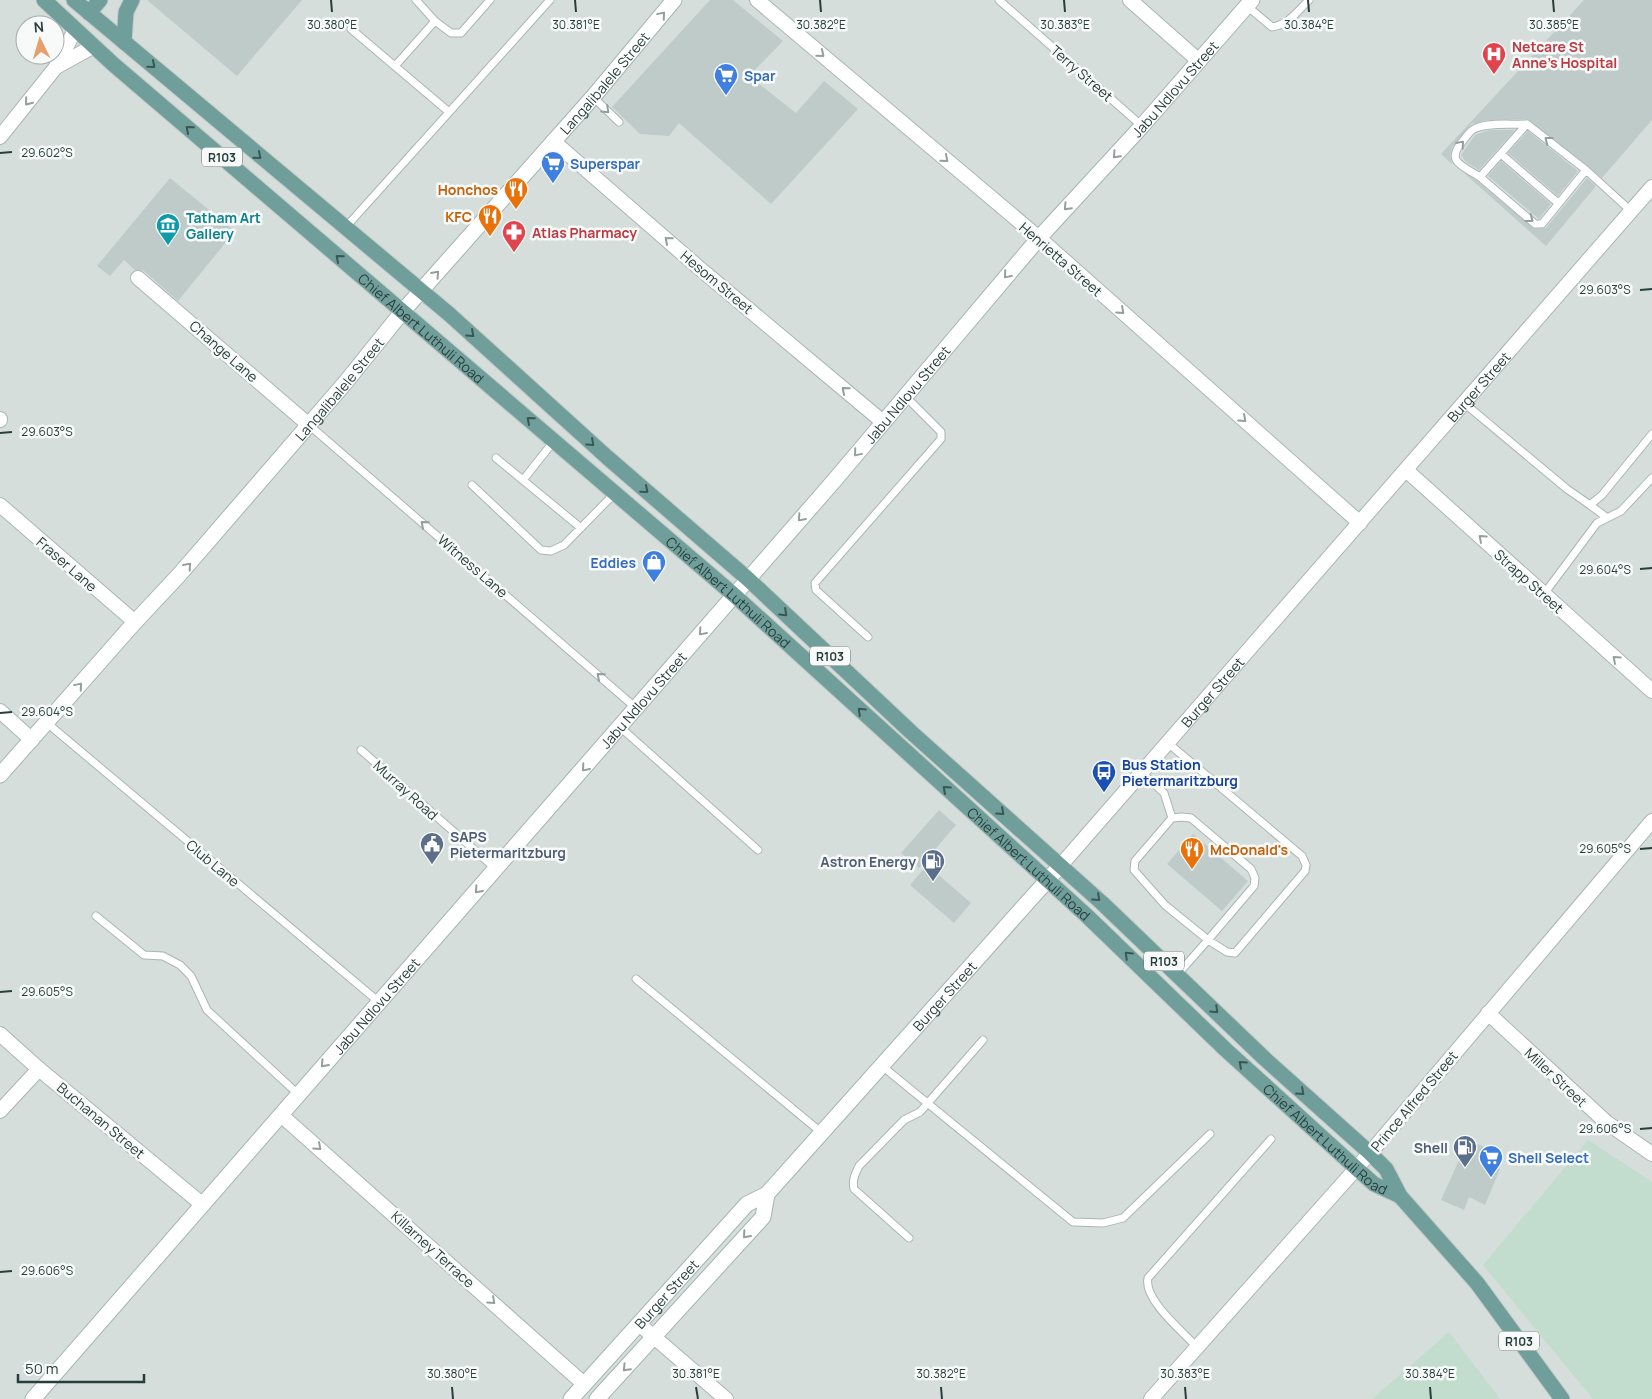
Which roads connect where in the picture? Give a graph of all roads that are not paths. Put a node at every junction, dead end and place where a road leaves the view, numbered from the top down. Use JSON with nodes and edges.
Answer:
{"nodes":[{"id":1,"x":44,"y":0,"type":"edge"},
{"id":2,"x":74,"y":0,"type":"edge"},
{"id":3,"x":100,"y":0,"type":"edge"},
{"id":4,"x":132,"y":0,"type":"edge"},
{"id":5,"x":416,"y":0,"type":"edge"},
{"id":6,"x":490,"y":0,"type":"edge"},
{"id":7,"x":550,"y":0,"type":"edge"},
{"id":8,"x":674,"y":0,"type":"edge"},
{"id":9,"x":757,"y":0,"type":"edge"},
{"id":10,"x":999,"y":0,"type":"edge"},
{"id":11,"x":1130,"y":0,"type":"edge"},
{"id":12,"x":1309,"y":0,"type":"edge"},
{"id":13,"x":1250,"y":3,"type":"edge"},
{"id":14,"x":89,"y":13,"type":"junction"},
{"id":15,"x":435,"y":21,"type":"junction"},
{"id":16,"x":351,"y":29,"type":"dead end"},
{"id":17,"x":75,"y":30,"type":"junction"},
{"id":18,"x":124,"y":42,"type":"junction"},
{"id":19,"x":94,"y":46,"type":"junction"},
{"id":20,"x":1199,"y":61,"type":"junction"},
{"id":21,"x":395,"y":66,"type":"junction"},
{"id":22,"x":56,"y":67,"type":"junction"},
{"id":23,"x":593,"y":97,"type":"junction"},
{"id":24,"x":449,"y":112,"type":"junction"},
{"id":25,"x":619,"y":122,"type":"dead end"},
{"id":26,"x":1527,"y":124,"type":"junction"},
{"id":27,"x":1142,"y":126,"type":"junction"},
{"id":28,"x":0,"y":137,"type":"edge"},
{"id":29,"x":553,"y":141,"type":"junction"},
{"id":30,"x":1501,"y":154,"type":"junction"},
{"id":31,"x":1586,"y":170,"type":"junction"},
{"id":32,"x":1480,"y":177,"type":"junction"},
{"id":33,"x":1652,"y":187,"type":"edge"},
{"id":34,"x":1558,"y":203,"type":"junction"},
{"id":35,"x":1631,"y":211,"type":"junction"},
{"id":36,"x":345,"y":228,"type":"junction"},
{"id":37,"x":1039,"y":238,"type":"junction"},
{"id":38,"x":138,"y":278,"type":"dead end"},
{"id":39,"x":421,"y":291,"type":"junction"},
{"id":40,"x":403,"y":311,"type":"junction"},
{"id":41,"x":904,"y":395,"type":"junction"},
{"id":42,"x":1464,"y":403,"type":"junction"},
{"id":43,"x":883,"y":422,"type":"junction"},
{"id":44,"x":309,"y":425,"type":"junction"},
{"id":45,"x":1652,"y":434,"type":"edge"},
{"id":46,"x":554,"y":441,"type":"junction"},
{"id":47,"x":496,"y":458,"type":"dead end"},
{"id":48,"x":1406,"y":470,"type":"junction"},
{"id":49,"x":1652,"y":478,"type":"edge"},
{"id":50,"x":523,"y":480,"type":"junction"},
{"id":51,"x":472,"y":485,"type":"dead end"},
{"id":52,"x":615,"y":493,"type":"junction"},
{"id":53,"x":0,"y":505,"type":"edge"},
{"id":54,"x":1590,"y":505,"type":"junction"},
{"id":55,"x":1606,"y":517,"type":"junction"},
{"id":56,"x":1360,"y":523,"type":"junction"},
{"id":57,"x":581,"y":528,"type":"junction"},
{"id":58,"x":748,"y":579,"type":"junction"},
{"id":59,"x":1544,"y":594,"type":"junction"},
{"id":60,"x":734,"y":595,"type":"junction"},
{"id":61,"x":135,"y":622,"type":"junction"},
{"id":62,"x":868,"y":638,"type":"dead end"},
{"id":63,"x":1652,"y":691,"type":"edge"},
{"id":64,"x":636,"y":708,"type":"junction"},
{"id":65,"x":0,"y":711,"type":"edge"},
{"id":66,"x":47,"y":724,"type":"junction"},
{"id":67,"x":620,"y":727,"type":"junction"},
{"id":68,"x":32,"y":740,"type":"junction"},
{"id":69,"x":1168,"y":743,"type":"junction"},
{"id":70,"x":361,"y":750,"type":"dead end"},
{"id":71,"x":1142,"y":773,"type":"junction"},
{"id":72,"x":0,"y":775,"type":"edge"},
{"id":73,"x":1172,"y":818,"type":"junction"},
{"id":74,"x":1652,"y":821,"type":"edge"},
{"id":75,"x":758,"y":850,"type":"dead end"},
{"id":76,"x":1061,"y":865,"type":"junction"},
{"id":77,"x":496,"y":869,"type":"junction"},
{"id":78,"x":1047,"y":880,"type":"junction"},
{"id":79,"x":96,"y":916,"type":"dead end"},
{"id":80,"x":1208,"y":940,"type":"junction"},
{"id":81,"x":1178,"y":974,"type":"junction"},
{"id":82,"x":636,"y":979,"type":"dead end"},
{"id":83,"x":379,"y":1002,"type":"junction"},
{"id":84,"x":1488,"y":1013,"type":"junction"},
{"id":85,"x":0,"y":1034,"type":"edge"},
{"id":86,"x":983,"y":1040,"type":"dead end"},
{"id":87,"x":882,"y":1066,"type":"junction"},
{"id":88,"x":39,"y":1069,"type":"junction"},
{"id":89,"x":298,"y":1094,"type":"junction"},
{"id":90,"x":928,"y":1104,"type":"junction"},
{"id":91,"x":0,"y":1111,"type":"edge"},
{"id":92,"x":281,"y":1115,"type":"junction"},
{"id":93,"x":822,"y":1133,"type":"junction"},
{"id":94,"x":1210,"y":1134,"type":"dead end"},
{"id":95,"x":1271,"y":1139,"type":"dead end"},
{"id":96,"x":1370,"y":1153,"type":"junction"},
{"id":97,"x":1652,"y":1154,"type":"edge"},
{"id":98,"x":1356,"y":1168,"type":"junction"},
{"id":99,"x":767,"y":1194,"type":"junction"},
{"id":100,"x":1400,"y":1196,"type":"junction"},
{"id":101,"x":203,"y":1205,"type":"junction"},
{"id":102,"x":909,"y":1238,"type":"dead end"},
{"id":103,"x":639,"y":1324,"type":"junction"},
{"id":104,"x":654,"y":1337,"type":"junction"},
{"id":105,"x":1196,"y":1346,"type":"junction"},
{"id":106,"x":584,"y":1384,"type":"junction"},
{"id":107,"x":34,"y":1399,"type":"edge"},
{"id":108,"x":571,"y":1399,"type":"edge"},
{"id":109,"x":597,"y":1399,"type":"edge"},
{"id":110,"x":726,"y":1399,"type":"edge"},
{"id":111,"x":1152,"y":1399,"type":"edge"},
{"id":112,"x":1562,"y":1399,"type":"edge"}],
"edges":[{"from":1,"to":17,"type":"main road","name":"Chief Albert Luthuli Road","number":"R103"},
{"from":2,"to":14,"type":"main road","name":"Chief Albert Luthuli Road","number":"R103"},
{"from":3,"to":14,"type":"main road"},
{"from":4,"to":18,"type":"main road"},
{"from":5,"to":15,"type":"lane"},
{"from":6,"to":15,"type":"lane"},
{"from":7,"to":24,"type":"lane"},
{"from":23,"to":8,"type":"street","name":"Langalibalele Street","one_way":true},
{"from":9,"to":37,"type":"street","name":"Henrietta Street","one_way":true},
{"from":10,"to":27,"type":"lane","name":"Terry Street"},
{"from":11,"to":20,"type":"street"},
{"from":12,"to":13,"type":"lane"},
{"from":13,"to":20,"type":"street","name":"Jabu Ndlovu Street"},
{"from":14,"to":18,"type":"main road","name":"Chief Albert Luthuli Road","number":"R103"},
{"from":15,"to":21,"type":"lane"},
{"from":16,"to":21,"type":"lane"},
{"from":17,"to":19,"type":"main road","name":"Chief Albert Luthuli Road","number":"R103"},
{"from":17,"to":22,"type":"street"},
{"from":18,"to":36,"type":"main road","name":"Chief Albert Luthuli Road","number":"R103","one_way":true},
{"from":19,"to":22,"type":"street"},
{"from":40,"to":19,"type":"main road","name":"Chief Albert Luthuli Road","number":"R103","one_way":true},
{"from":20,"to":27,"type":"street","name":"Jabu Ndlovu Street"},
{"from":21,"to":24,"type":"lane"},
{"from":22,"to":28,"type":"street","one_way":true},
{"from":23,"to":25,"type":"lane","one_way":true},
{"from":23,"to":29,"type":"street","name":"Langalibalele Street"},
{"from":24,"to":36,"type":"lane"},
{"from":26,"to":30,"type":"lane"},
{"from":31,"to":26,"type":"lane","one_way":true},
{"from":32,"to":26,"type":"lane","one_way":true},
{"from":27,"to":37,"type":"street","name":"Jabu Ndlovu Street","one_way":true},
{"from":39,"to":29,"type":"street","name":"Langalibalele Street","one_way":true},
{"from":43,"to":29,"type":"street","name":"Hesom Street","one_way":true},
{"from":30,"to":32,"type":"lane"},
{"from":30,"to":34,"type":"lane"},
{"from":31,"to":34,"type":"lane"},
{"from":31,"to":35,"type":"lane"},
{"from":32,"to":34,"type":"lane","one_way":true},
{"from":33,"to":35,"type":"street","name":"Burger Street"},
{"from":35,"to":42,"type":"street","name":"Burger Street"},
{"from":36,"to":39,"type":"main road","name":"Chief Albert Luthuli Road","number":"R103"},
{"from":37,"to":41,"type":"street","name":"Jabu Ndlovu Street","one_way":true},
{"from":37,"to":56,"type":"street","name":"Henrietta Street","one_way":true},
{"from":38,"to":44,"type":"street","name":"Change Lane"},
{"from":39,"to":40,"type":"street","name":"Langalibalele Street"},
{"from":39,"to":58,"type":"main road","name":"Chief Albert Luthuli Road","number":"R103","one_way":true},
{"from":40,"to":44,"type":"street","name":"Langalibalele Street"},
{"from":46,"to":40,"type":"main road","name":"Chief Albert Luthuli Road","number":"R103","one_way":true},
{"from":41,"to":43,"type":"street","name":"Jabu Ndlovu Street"},
{"from":41,"to":62,"type":"lane"},
{"from":42,"to":48,"type":"street","name":"Burger Street"},
{"from":42,"to":54,"type":"lane"},
{"from":43,"to":58,"type":"street","name":"Jabu Ndlovu Street","one_way":true},
{"from":61,"to":44,"type":"street","name":"Langalibalele Street","one_way":true},
{"from":64,"to":44,"type":"lane","name":"Witness Lane","one_way":true},
{"from":45,"to":54,"type":"lane"},
{"from":46,"to":50,"type":"lane"},
{"from":46,"to":52,"type":"main road","name":"Chief Albert Luthuli Road","number":"R103"},
{"from":47,"to":50,"type":"lane"},
{"from":48,"to":56,"type":"street","name":"Burger Street"},
{"from":59,"to":48,"type":"street","name":"Strapp Street","one_way":true},
{"from":49,"to":55,"type":"lane"},
{"from":50,"to":57,"type":"lane"},
{"from":51,"to":57,"type":"lane"},
{"from":52,"to":57,"type":"lane"},
{"from":52,"to":60,"type":"main road","name":"Chief Albert Luthuli Road","number":"R103"},
{"from":53,"to":61,"type":"street","name":"Fraser Lane"},
{"from":54,"to":55,"type":"lane"},
{"from":55,"to":59,"type":"lane"},
{"from":56,"to":69,"type":"street","name":"Burger Street"},
{"from":58,"to":60,"type":"street","name":"Jabu Ndlovu Street"},
{"from":58,"to":76,"type":"main road","name":"Chief Albert Luthuli Road","number":"R103","one_way":true},
{"from":63,"to":59,"type":"street","name":"Strapp Street","one_way":true},
{"from":60,"to":64,"type":"street","name":"Jabu Ndlovu Street","one_way":true},
{"from":78,"to":60,"type":"main road","name":"Chief Albert Luthuli Road","number":"R103","one_way":true},
{"from":66,"to":61,"type":"street","name":"Langalibalele Street","one_way":true},
{"from":64,"to":67,"type":"street","name":"Jabu Ndlovu Street"},
{"from":65,"to":68,"type":"street"},
{"from":66,"to":68,"type":"street","name":"Langalibalele Street"},
{"from":66,"to":83,"type":"lane","name":"Club Lane"},
{"from":67,"to":75,"type":"lane"},
{"from":67,"to":77,"type":"street","name":"Jabu Ndlovu Street","one_way":true},
{"from":68,"to":72,"type":"street","name":"Langalibalele Street"},
{"from":69,"to":71,"type":"street","name":"Burger Street"},
{"from":69,"to":80,"type":"lane"},
{"from":70,"to":77,"type":"lane","name":"Murray Road"},
{"from":71,"to":73,"type":"lane"},
{"from":71,"to":76,"type":"street","name":"Burger Street"},
{"from":73,"to":80,"type":"lane"},
{"from":73,"to":80,"type":"lane"},
{"from":74,"to":84,"type":"street","name":"Prince Alfred Street"},
{"from":76,"to":78,"type":"street","name":"Burger Street"},
{"from":76,"to":81,"type":"main road","name":"Chief Albert Luthuli Road","number":"R103","one_way":true},
{"from":77,"to":83,"type":"street","name":"Jabu Ndlovu Street","one_way":true},
{"from":78,"to":87,"type":"street","name":"Burger Street"},
{"from":98,"to":78,"type":"main road","name":"Chief Albert Luthuli Road","number":"R103","one_way":true},
{"from":79,"to":89,"type":"lane"},
{"from":80,"to":81,"type":"lane"},
{"from":81,"to":96,"type":"main road","name":"Chief Albert Luthuli Road","number":"R103","one_way":true},
{"from":82,"to":93,"type":"lane"},
{"from":83,"to":89,"type":"street","name":"Jabu Ndlovu Street","one_way":true},
{"from":84,"to":96,"type":"street","name":"Prince Alfred Street"},
{"from":84,"to":97,"type":"street","name":"Miller Street"},
{"from":85,"to":88,"type":"street","name":"Buchanan Street"},
{"from":86,"to":90,"type":"lane"},
{"from":87,"to":90,"type":"lane"},
{"from":87,"to":93,"type":"street","name":"Burger Street"},
{"from":88,"to":91,"type":"street"},
{"from":88,"to":101,"type":"street","name":"Buchanan Street"},
{"from":89,"to":92,"type":"street","name":"Jabu Ndlovu Street"},
{"from":90,"to":94,"type":"lane"},
{"from":90,"to":102,"type":"lane"},
{"from":92,"to":101,"type":"street","name":"Jabu Ndlovu Street"},
{"from":92,"to":106,"type":"street","name":"Killarney Terrace","one_way":true},
{"from":93,"to":99,"type":"street","name":"Burger Street"},
{"from":95,"to":105,"type":"lane"},
{"from":96,"to":98,"type":"street","name":"Prince Alfred Street"},
{"from":96,"to":100,"type":"main road","name":"Chief Albert Luthuli Road","number":"R103"},
{"from":98,"to":100,"type":"main road","name":"Chief Albert Luthuli Road","number":"R103"},
{"from":98,"to":105,"type":"street","name":"Prince Alfred Street"},
{"from":99,"to":103,"type":"street","name":"Burger Street"},
{"from":99,"to":104,"type":"street","name":"Burger Street","one_way":true},
{"from":100,"to":112,"type":"main road","name":"Chief Albert Luthuli Road","number":"R103"},
{"from":101,"to":107,"type":"street","name":"Jabu Ndlovu Street"},
{"from":103,"to":104,"type":"street"},
{"from":103,"to":106,"type":"street","name":"Burger Street"},
{"from":104,"to":109,"type":"street","name":"Burger Street","one_way":true},
{"from":104,"to":110,"type":"street"},
{"from":105,"to":111,"type":"street","name":"Prince Alfred Street"},
{"from":106,"to":108,"type":"street","name":"Burger Street"}]}
